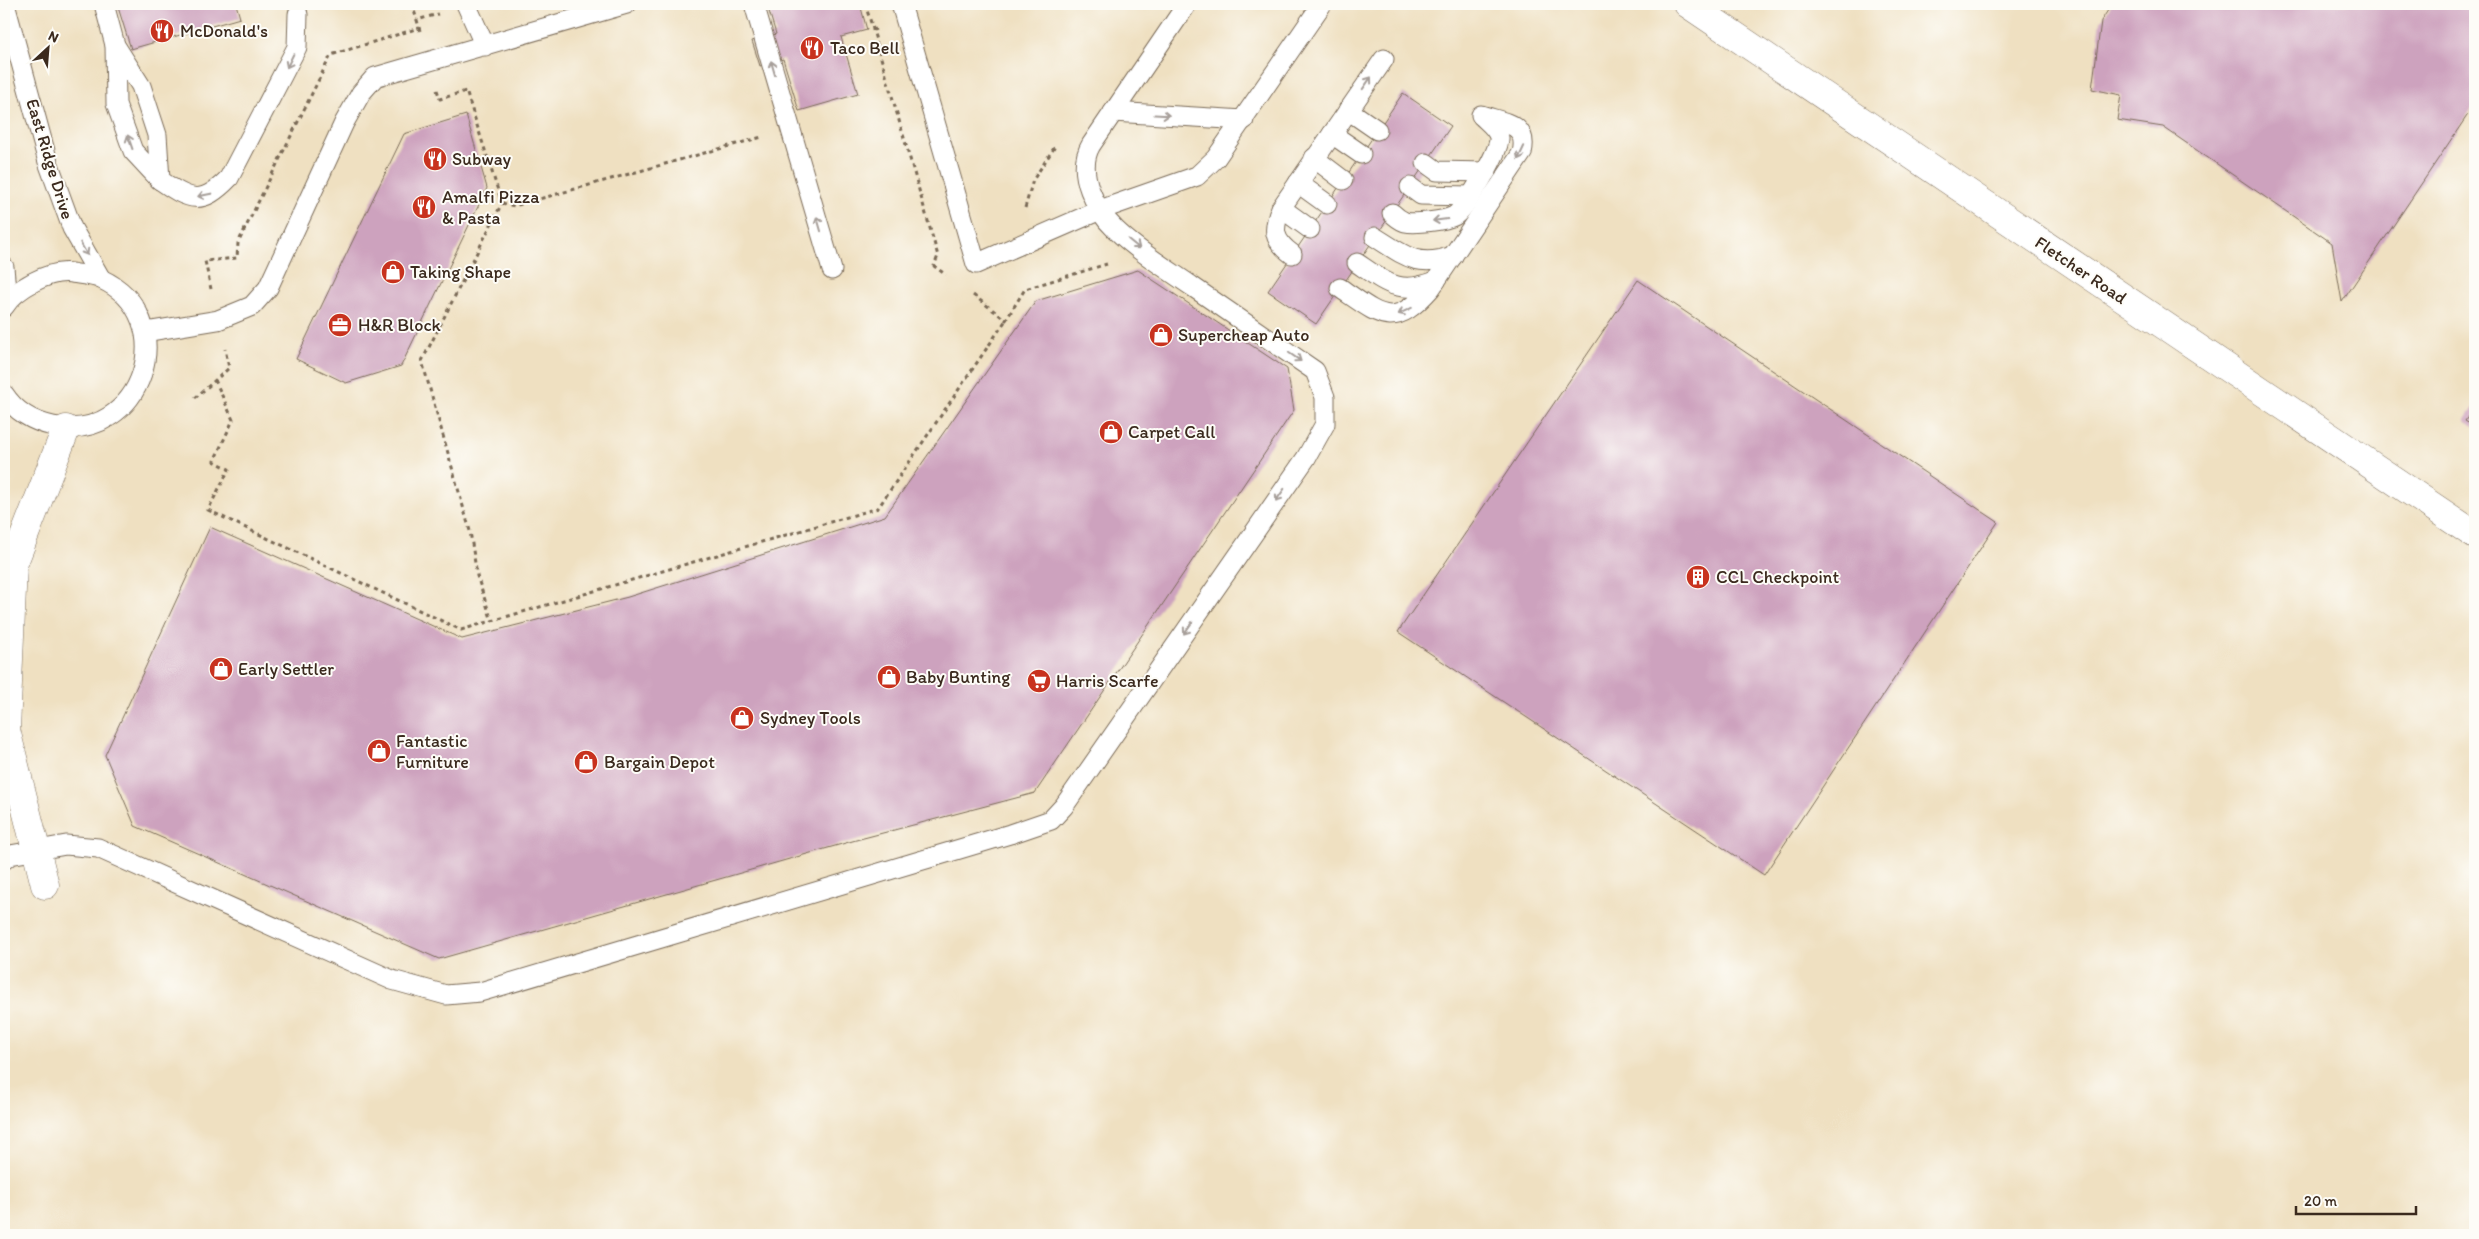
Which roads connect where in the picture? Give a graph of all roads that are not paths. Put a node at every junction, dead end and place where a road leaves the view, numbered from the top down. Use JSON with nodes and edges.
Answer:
{"nodes":[{"id":1,"x":5,"y":4,"type":"edge"},
{"id":2,"x":104,"y":4,"type":"edge"},
{"id":3,"x":627,"y":4,"type":"edge"},
{"id":4,"x":754,"y":4,"type":"edge"},
{"id":5,"x":901,"y":4,"type":"edge"},
{"id":6,"x":1187,"y":4,"type":"edge"},
{"id":7,"x":1688,"y":4,"type":"edge"},
{"id":8,"x":467,"y":5,"type":"edge"},
{"id":9,"x":1317,"y":8,"type":"edge"},
{"id":10,"x":298,"y":14,"type":"dead end"},
{"id":11,"x":115,"y":45,"type":"junction"},
{"id":12,"x":485,"y":46,"type":"junction"},
{"id":13,"x":1384,"y":59,"type":"dead end"},
{"id":14,"x":1348,"y":110,"type":"junction"},
{"id":15,"x":1113,"y":112,"type":"junction"},
{"id":16,"x":1244,"y":120,"type":"junction"},
{"id":17,"x":1377,"y":130,"type":"dead end"},
{"id":18,"x":1332,"y":134,"type":"junction"},
{"id":19,"x":1361,"y":154,"type":"dead end"},
{"id":20,"x":1314,"y":158,"type":"junction"},
{"id":21,"x":1426,"y":163,"type":"dead end"},
{"id":22,"x":1486,"y":172,"type":"junction"},
{"id":23,"x":160,"y":180,"type":"junction"},
{"id":24,"x":1343,"y":180,"type":"dead end"},
{"id":25,"x":1298,"y":183,"type":"junction"},
{"id":26,"x":1410,"y":187,"type":"dead end"},
{"id":27,"x":1470,"y":196,"type":"junction"},
{"id":28,"x":1327,"y":204,"type":"dead end"},
{"id":29,"x":1281,"y":208,"type":"junction"},
{"id":30,"x":1100,"y":210,"type":"junction"},
{"id":31,"x":1392,"y":213,"type":"dead end"},
{"id":32,"x":1310,"y":229,"type":"dead end"},
{"id":33,"x":1375,"y":237,"type":"dead end"},
{"id":34,"x":1292,"y":254,"type":"dead end"},
{"id":35,"x":1453,"y":256,"type":"junction"},
{"id":36,"x":1357,"y":263,"type":"dead end"},
{"id":37,"x":4,"y":268,"type":"edge"},
{"id":38,"x":832,"y":270,"type":"dead end"},
{"id":39,"x":101,"y":279,"type":"junction"},
{"id":40,"x":1436,"y":281,"type":"junction"},
{"id":41,"x":1340,"y":288,"type":"dead end"},
{"id":42,"x":5,"y":305,"type":"edge"},
{"id":43,"x":145,"y":332,"type":"junction"},
{"id":44,"x":4,"y":394,"type":"edge"},
{"id":45,"x":66,"y":429,"type":"junction"},
{"id":46,"x":2475,"y":535,"type":"edge"},
{"id":47,"x":36,"y":851,"type":"junction"},
{"id":48,"x":4,"y":860,"type":"edge"},
{"id":49,"x":45,"y":885,"type":"dead end"}],
"edges":[{"from":1,"to":39,"type":"lane","name":"East Ridge Drive","one_way":true},
{"from":2,"to":11,"type":"lane"},
{"from":3,"to":12,"type":"lane"},
{"from":38,"to":4,"type":"lane","one_way":true},
{"from":5,"to":30,"type":"lane"},
{"from":6,"to":15,"type":"lane"},
{"from":7,"to":46,"type":"street","name":"Fletcher Road"},
{"from":8,"to":12,"type":"lane"},
{"from":9,"to":16,"type":"lane"},
{"from":10,"to":23,"type":"lane","one_way":true},
{"from":11,"to":23,"type":"lane"},
{"from":23,"to":11,"type":"lane","one_way":true},
{"from":12,"to":43,"type":"lane"},
{"from":14,"to":13,"type":"lane","one_way":true},
{"from":14,"to":17,"type":"lane"},
{"from":14,"to":18,"type":"lane"},
{"from":15,"to":16,"type":"lane","one_way":true},
{"from":15,"to":30,"type":"lane"},
{"from":16,"to":30,"type":"lane"},
{"from":18,"to":19,"type":"lane"},
{"from":18,"to":20,"type":"lane"},
{"from":20,"to":24,"type":"lane"},
{"from":20,"to":25,"type":"lane"},
{"from":21,"to":22,"type":"lane"},
{"from":22,"to":27,"type":"lane"},
{"from":22,"to":35,"type":"lane","one_way":true},
{"from":25,"to":28,"type":"lane"},
{"from":25,"to":29,"type":"lane"},
{"from":26,"to":27,"type":"lane"},
{"from":27,"to":31,"type":"lane","one_way":true},
{"from":29,"to":32,"type":"lane"},
{"from":29,"to":34,"type":"lane"},
{"from":30,"to":47,"type":"lane","one_way":true},
{"from":33,"to":35,"type":"lane"},
{"from":35,"to":40,"type":"lane"},
{"from":36,"to":40,"type":"lane"},
{"from":37,"to":42,"type":"lane"},
{"from":39,"to":42,"type":"lane"},
{"from":39,"to":43,"type":"lane"},
{"from":40,"to":41,"type":"lane","one_way":true},
{"from":43,"to":45,"type":"lane"},
{"from":44,"to":45,"type":"lane"},
{"from":45,"to":47,"type":"street"},
{"from":47,"to":48,"type":"lane"},
{"from":47,"to":49,"type":"street"}]}
